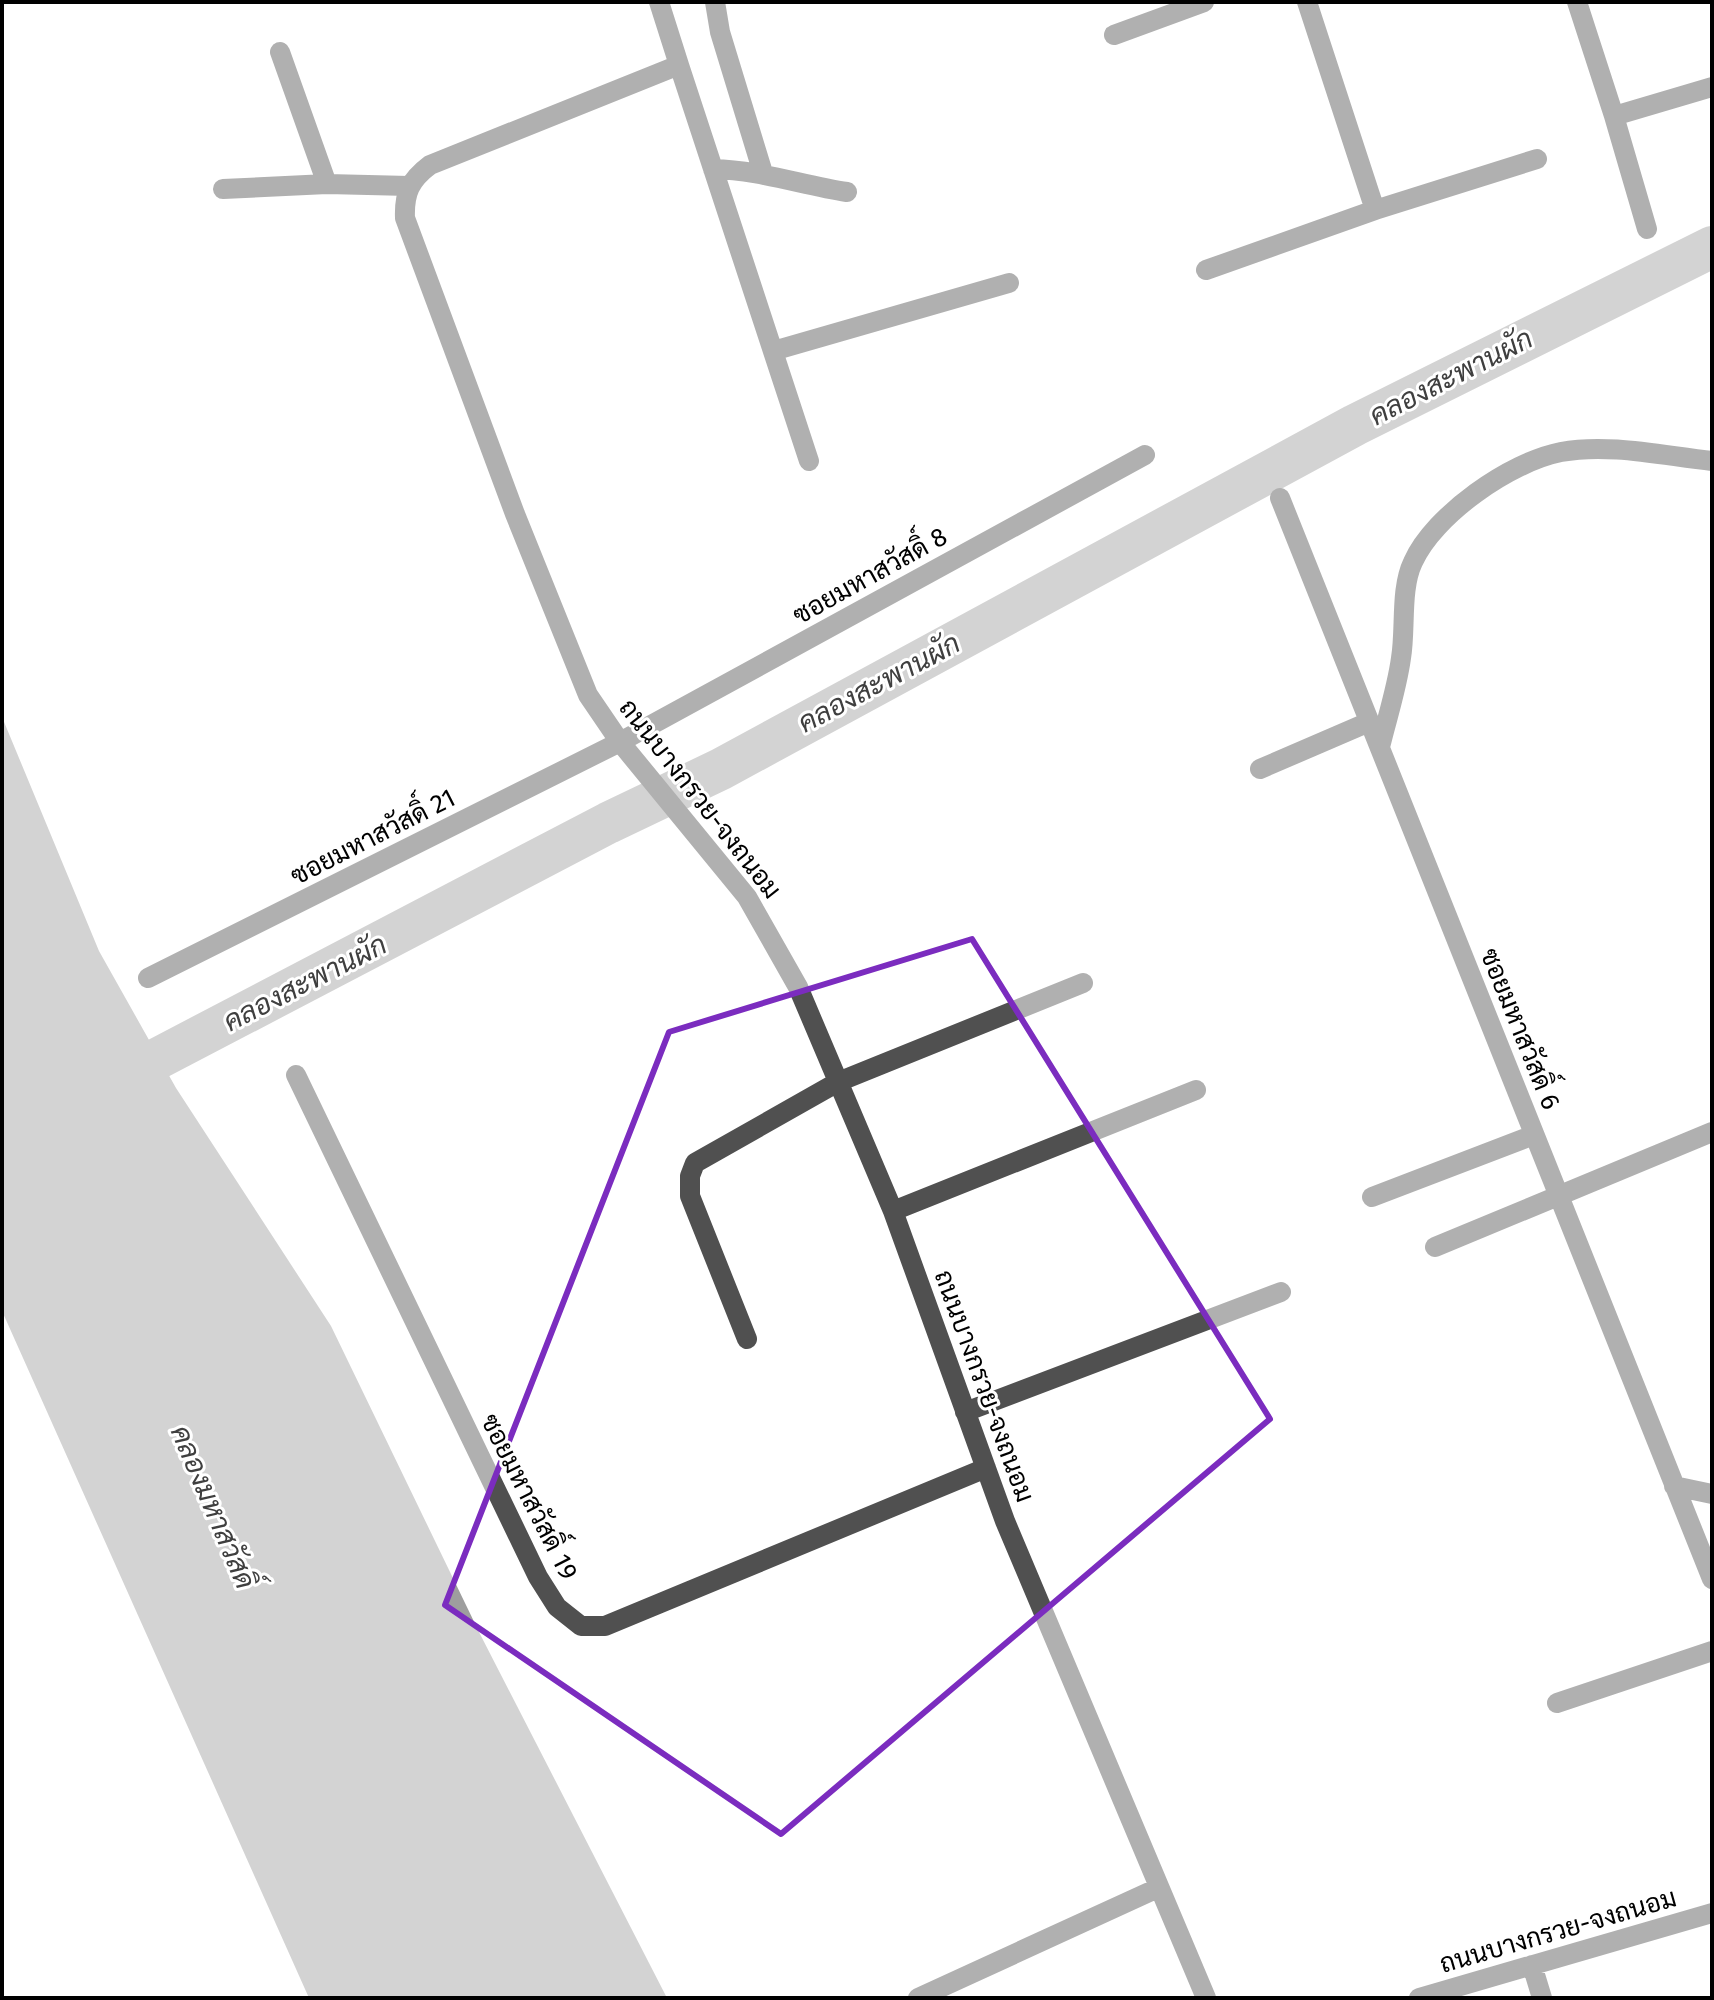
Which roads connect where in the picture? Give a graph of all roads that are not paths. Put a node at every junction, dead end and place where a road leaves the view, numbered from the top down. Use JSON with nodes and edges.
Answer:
{"nodes":[{"id":1,"x":659,"y":2,"type":"edge"},
{"id":2,"x":715,"y":2,"type":"edge"},
{"id":3,"x":1204,"y":2,"type":"edge"},
{"id":4,"x":1307,"y":2,"type":"edge"},
{"id":5,"x":1577,"y":2,"type":"edge"},
{"id":6,"x":1114,"y":35,"type":"dead end"},
{"id":7,"x":280,"y":52,"type":"dead end"},
{"id":8,"x":679,"y":65,"type":"junction"},
{"id":9,"x":1712,"y":87,"type":"edge"},
{"id":10,"x":1614,"y":116,"type":"junction"},
{"id":11,"x":1537,"y":159,"type":"dead end"},
{"id":12,"x":713,"y":169,"type":"junction"},
{"id":13,"x":763,"y":173,"type":"junction"},
{"id":14,"x":327,"y":184,"type":"junction"},
{"id":15,"x":409,"y":186,"type":"junction"},
{"id":16,"x":223,"y":189,"type":"dead end"},
{"id":17,"x":847,"y":192,"type":"dead end"},
{"id":18,"x":1375,"y":210,"type":"junction"},
{"id":19,"x":1647,"y":229,"type":"dead end"},
{"id":20,"x":1206,"y":270,"type":"dead end"},
{"id":21,"x":1009,"y":283,"type":"dead end"},
{"id":22,"x":773,"y":351,"type":"junction"},
{"id":23,"x":1145,"y":455,"type":"dead end"},
{"id":24,"x":809,"y":461,"type":"dead end"},
{"id":25,"x":1712,"y":461,"type":"edge"},
{"id":26,"x":1280,"y":498,"type":"dead end"},
{"id":27,"x":1369,"y":722,"type":"junction"},
{"id":28,"x":620,"y":742,"type":"junction"},
{"id":29,"x":1380,"y":747,"type":"junction"},
{"id":30,"x":1260,"y":769,"type":"dead end"},
{"id":31,"x":148,"y":978,"type":"dead end"},
{"id":32,"x":1083,"y":983,"type":"dead end"},
{"id":33,"x":296,"y":1075,"type":"dead end"},
{"id":34,"x":838,"y":1082,"type":"junction"},
{"id":35,"x":1196,"y":1090,"type":"dead end"},
{"id":36,"x":1712,"y":1132,"type":"edge"},
{"id":37,"x":1534,"y":1135,"type":"junction"},
{"id":38,"x":1557,"y":1195,"type":"junction"},
{"id":39,"x":1372,"y":1197,"type":"dead end"},
{"id":40,"x":893,"y":1211,"type":"junction"},
{"id":41,"x":1435,"y":1247,"type":"dead end"},
{"id":42,"x":1281,"y":1292,"type":"dead end"},
{"id":43,"x":747,"y":1339,"type":"dead end"},
{"id":44,"x":965,"y":1412,"type":"junction"},
{"id":45,"x":986,"y":1468,"type":"junction"},
{"id":46,"x":1674,"y":1486,"type":"junction"},
{"id":47,"x":1712,"y":1494,"type":"edge"},
{"id":48,"x":1712,"y":1579,"type":"edge"},
{"id":49,"x":1712,"y":1651,"type":"edge"},
{"id":50,"x":1557,"y":1703,"type":"dead end"},
{"id":51,"x":1158,"y":1888,"type":"junction"},
{"id":52,"x":1712,"y":1913,"type":"edge"},
{"id":53,"x":1532,"y":1965,"type":"junction"},
{"id":54,"x":918,"y":1998,"type":"edge"},
{"id":55,"x":1206,"y":1998,"type":"edge"},
{"id":56,"x":1419,"y":1998,"type":"edge"},
{"id":57,"x":1542,"y":1998,"type":"edge"}],
"edges":[{"from":1,"to":8,"type":"street"},
{"from":2,"to":13,"type":"street"},
{"from":3,"to":6,"type":"street"},
{"from":4,"to":18,"type":"street"},
{"from":5,"to":10,"type":"street"},
{"from":7,"to":14,"type":"street"},
{"from":8,"to":12,"type":"street"},
{"from":8,"to":15,"type":"street"},
{"from":9,"to":10,"type":"street"},
{"from":10,"to":19,"type":"street"},
{"from":11,"to":18,"type":"street"},
{"from":12,"to":13,"type":"street"},
{"from":12,"to":22,"type":"street"},
{"from":13,"to":17,"type":"street"},
{"from":14,"to":15,"type":"street"},
{"from":14,"to":16,"type":"street"},
{"from":15,"to":28,"type":"street","name":"ถนนบางกรวย-จงถนอม"},
{"from":18,"to":20,"type":"street"},
{"from":21,"to":22,"type":"street"},
{"from":22,"to":24,"type":"street"},
{"from":23,"to":28,"type":"street","name":"ซอยมหาสวัสดิ์ 8"},
{"from":25,"to":29,"type":"street"},
{"from":26,"to":27,"type":"street","name":"ซอยมหาสวัสดิ์ 6"},
{"from":27,"to":29,"type":"street","name":"ซอยมหาสวัสดิ์ 6"},
{"from":27,"to":30,"type":"street"},
{"from":28,"to":31,"type":"street","name":"ซอยมหาสวัสดิ์ 21"},
{"from":28,"to":34,"type":"street","name":"ถนนบางกรวย-จงถนอม"},
{"from":29,"to":37,"type":"street","name":"ซอยมหาสวัสดิ์ 6"},
{"from":32,"to":34,"type":"street"},
{"from":33,"to":45,"type":"street","name":"ซอยมหาสวัสดิ์ 19"},
{"from":34,"to":40,"type":"street","name":"ถนนบางกรวย-จงถนอม"},
{"from":34,"to":43,"type":"street"},
{"from":35,"to":40,"type":"street"},
{"from":36,"to":38,"type":"street"},
{"from":37,"to":38,"type":"street","name":"ซอยมหาสวัสดิ์ 6"},
{"from":37,"to":39,"type":"street"},
{"from":38,"to":41,"type":"street"},
{"from":38,"to":46,"type":"street","name":"ซอยมหาสวัสดิ์ 6"},
{"from":40,"to":44,"type":"street","name":"ถนนบางกรวย-จงถนอม"},
{"from":42,"to":44,"type":"street"},
{"from":44,"to":45,"type":"street","name":"ถนนบางกรวย-จงถนอม"},
{"from":45,"to":51,"type":"street","name":"ถนนบางกรวย-จงถนอม"},
{"from":46,"to":47,"type":"street"},
{"from":46,"to":48,"type":"street","name":"ซอยมหาสวัสดิ์ 6"},
{"from":49,"to":50,"type":"street"},
{"from":51,"to":54,"type":"street"},
{"from":51,"to":55,"type":"street","name":"ถนนบางกรวย-จงถนอม"},
{"from":52,"to":53,"type":"street","name":"ถนนบางกรวย-จงถนอม"},
{"from":53,"to":56,"type":"street","name":"ถนนบางกรวย-จงถนอม"},
{"from":53,"to":57,"type":"street"}]}
